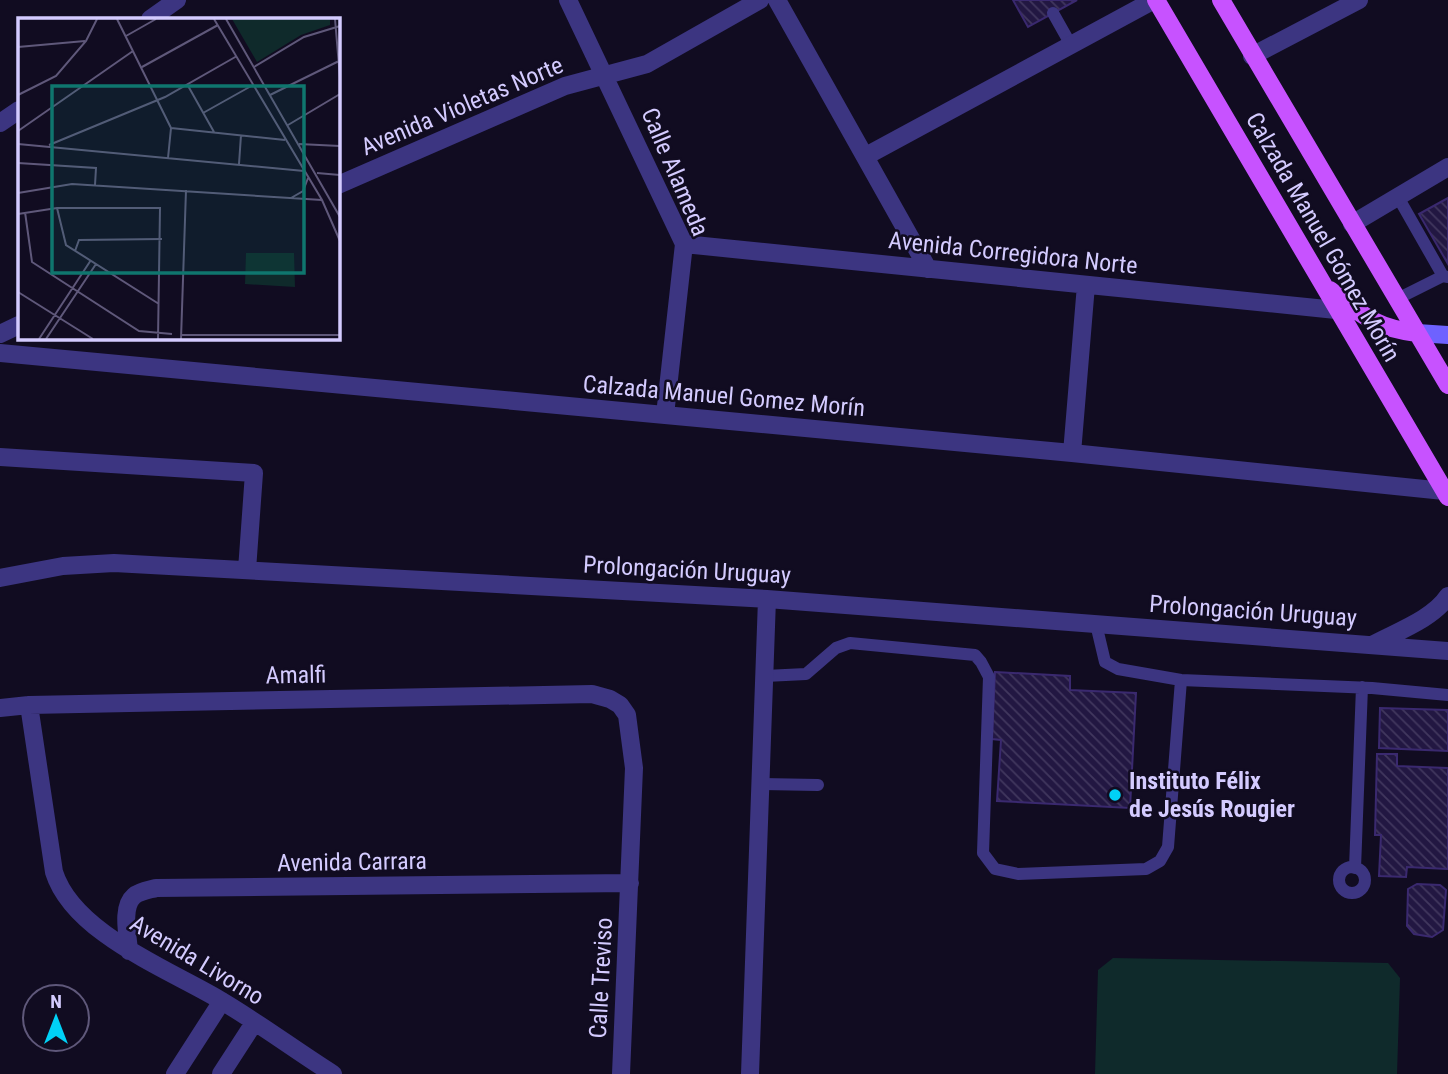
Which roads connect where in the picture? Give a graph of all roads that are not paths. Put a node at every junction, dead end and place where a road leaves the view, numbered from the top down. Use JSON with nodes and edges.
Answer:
{"nodes":[{"id":1,"x":177,"y":0,"type":"edge"},
{"id":2,"x":568,"y":0,"type":"edge"},
{"id":3,"x":760,"y":0,"type":"edge"},
{"id":4,"x":777,"y":0,"type":"edge"},
{"id":5,"x":1155,"y":0,"type":"edge"},
{"id":6,"x":1221,"y":0,"type":"edge"},
{"id":7,"x":1359,"y":0,"type":"edge"},
{"id":8,"x":1053,"y":13,"type":"dead end"},
{"id":9,"x":150,"y":18,"type":"edge"},
{"id":10,"x":1071,"y":45,"type":"junction"},
{"id":11,"x":1252,"y":56,"type":"junction"},
{"id":12,"x":606,"y":75,"type":"junction"},
{"id":13,"x":18,"y":111,"type":"edge"},
{"id":14,"x":0,"y":123,"type":"edge"},
{"id":15,"x":866,"y":156,"type":"junction"},
{"id":16,"x":1448,"y":167,"type":"edge"},
{"id":17,"x":340,"y":184,"type":"edge"},
{"id":18,"x":1398,"y":197,"type":"junction"},
{"id":19,"x":1352,"y":224,"type":"junction"},
{"id":20,"x":684,"y":244,"type":"junction"},
{"id":21,"x":928,"y":269,"type":"junction"},
{"id":22,"x":1446,"y":276,"type":"edge"},
{"id":23,"x":1321,"y":283,"type":"junction"},
{"id":24,"x":1086,"y":285,"type":"junction"},
{"id":25,"x":1397,"y":299,"type":"junction"},
{"id":26,"x":1336,"y":310,"type":"junction"},
{"id":27,"x":18,"y":325,"type":"edge"},
{"id":28,"x":1417,"y":333,"type":"junction"},
{"id":29,"x":0,"y":334,"type":"edge"},
{"id":30,"x":1448,"y":335,"type":"edge"},
{"id":31,"x":0,"y":353,"type":"edge"},
{"id":32,"x":1448,"y":384,"type":"edge"},
{"id":33,"x":665,"y":415,"type":"junction"},
{"id":34,"x":1072,"y":453,"type":"junction"},
{"id":35,"x":0,"y":457,"type":"edge"},
{"id":36,"x":1446,"y":494,"type":"edge"},
{"id":37,"x":247,"y":570,"type":"junction"},
{"id":38,"x":0,"y":578,"type":"edge"},
{"id":39,"x":1448,"y":596,"type":"edge"},
{"id":40,"x":768,"y":599,"type":"junction"},
{"id":41,"x":1096,"y":624,"type":"junction"},
{"id":42,"x":1372,"y":645,"type":"junction"},
{"id":43,"x":1448,"y":651,"type":"edge"},
{"id":44,"x":765,"y":676,"type":"junction"},
{"id":45,"x":1181,"y":680,"type":"junction"},
{"id":46,"x":1362,"y":687,"type":"junction"},
{"id":47,"x":592,"y":694,"type":"joint"},
{"id":48,"x":1448,"y":695,"type":"edge"},
{"id":49,"x":29,"y":705,"type":"junction"},
{"id":50,"x":0,"y":708,"type":"edge"},
{"id":51,"x":761,"y":784,"type":"junction"},
{"id":52,"x":818,"y":785,"type":"dead end"},
{"id":53,"x":1355,"y":868,"type":"dead end"},
{"id":54,"x":630,"y":883,"type":"junction"},
{"id":55,"x":129,"y":951,"type":"junction"},
{"id":56,"x":222,"y":1001,"type":"junction"},
{"id":57,"x":254,"y":1023,"type":"junction"},
{"id":58,"x":175,"y":1074,"type":"edge"},
{"id":59,"x":221,"y":1074,"type":"edge"},
{"id":60,"x":333,"y":1074,"type":"edge"},
{"id":61,"x":621,"y":1074,"type":"edge"},
{"id":62,"x":750,"y":1074,"type":"edge"}],
"edges":[{"from":1,"to":9,"type":"street"},
{"from":2,"to":12,"type":"street","name":"Calle Alameda"},
{"from":3,"to":12,"type":"street","name":"Avenida Violetas Norte"},
{"from":4,"to":15,"type":"street"},
{"from":5,"to":10,"type":"street"},
{"from":5,"to":23,"type":"main road","name":"Calzada Manuel Gómez Morín"},
{"from":6,"to":11,"type":"main road","name":"Calzada Manuel Gómez Morín"},
{"from":7,"to":11,"type":"street"},
{"from":8,"to":10,"type":"lane"},
{"from":10,"to":15,"type":"street"},
{"from":11,"to":19,"type":"main road","name":"Calzada Manuel Gómez Morín"},
{"from":12,"to":17,"type":"street","name":"Avenida Violetas Norte"},
{"from":12,"to":20,"type":"street","name":"Calle Alameda"},
{"from":13,"to":14,"type":"street"},
{"from":15,"to":21,"type":"street"},
{"from":16,"to":18,"type":"street"},
{"from":18,"to":19,"type":"street"},
{"from":18,"to":22,"type":"lane"},
{"from":19,"to":25,"type":"main road","name":"Calzada Manuel Gómez Morín"},
{"from":20,"to":21,"type":"street","name":"Avenida Corregidora Norte"},
{"from":20,"to":33,"type":"street","name":"Calle Alameda"},
{"from":21,"to":24,"type":"street","name":"Avenida Corregidora Norte"},
{"from":22,"to":25,"type":"lane"},
{"from":23,"to":26,"type":"main road","name":"Calzada Manuel Gómez Morín"},
{"from":23,"to":28,"type":"main road"},
{"from":24,"to":26,"type":"street","name":"Avenida Corregidora Norte"},
{"from":24,"to":34,"type":"street"},
{"from":25,"to":28,"type":"main road","name":"Calzada Manuel Gómez Morín"},
{"from":26,"to":36,"type":"main road","name":"Calzada Manuel Gómez Morín"},
{"from":27,"to":29,"type":"street"},
{"from":28,"to":30,"type":"street"},
{"from":28,"to":32,"type":"main road","name":"Calzada Manuel Gómez Morín"},
{"from":31,"to":33,"type":"street","name":"Calzada Manuel Gomez Morín"},
{"from":33,"to":34,"type":"street","name":"Calzada Manuel Gomez Morín"},
{"from":34,"to":36,"type":"street","name":"Calzada Manuel Gomez Morín"},
{"from":35,"to":37,"type":"street"},
{"from":37,"to":38,"type":"street","name":"Prolongación Uruguay"},
{"from":37,"to":40,"type":"street","name":"Prolongación Uruguay"},
{"from":39,"to":42,"type":"street","name":"Prolongación Uruguay"},
{"from":40,"to":41,"type":"street","name":"Prolongación Uruguay"},
{"from":40,"to":44,"type":"street"},
{"from":41,"to":42,"type":"street","name":"Prolongación Uruguay"},
{"from":41,"to":45,"type":"lane"},
{"from":42,"to":43,"type":"street","name":"Prolongación Uruguay"},
{"from":44,"to":45,"type":"lane"},
{"from":44,"to":51,"type":"street"},
{"from":45,"to":46,"type":"lane"},
{"from":46,"to":48,"type":"lane"},
{"from":46,"to":53,"type":"lane"},
{"from":47,"to":49,"type":"street","name":"Amalfi"},
{"from":47,"to":54,"type":"street","name":"Calle Treviso"},
{"from":49,"to":50,"type":"street","name":"Amalfi"},
{"from":49,"to":55,"type":"street","name":"Avenida Livorno"},
{"from":51,"to":52,"type":"lane"},
{"from":51,"to":62,"type":"street"},
{"from":54,"to":55,"type":"street","name":"Avenida Carrara"},
{"from":54,"to":61,"type":"street","name":"Calle Treviso"},
{"from":55,"to":56,"type":"street","name":"Avenida Livorno"},
{"from":56,"to":57,"type":"street","name":"Avenida Livorno"},
{"from":56,"to":58,"type":"street"},
{"from":57,"to":59,"type":"street"},
{"from":57,"to":60,"type":"street","name":"Avenida Livorno"}]}
